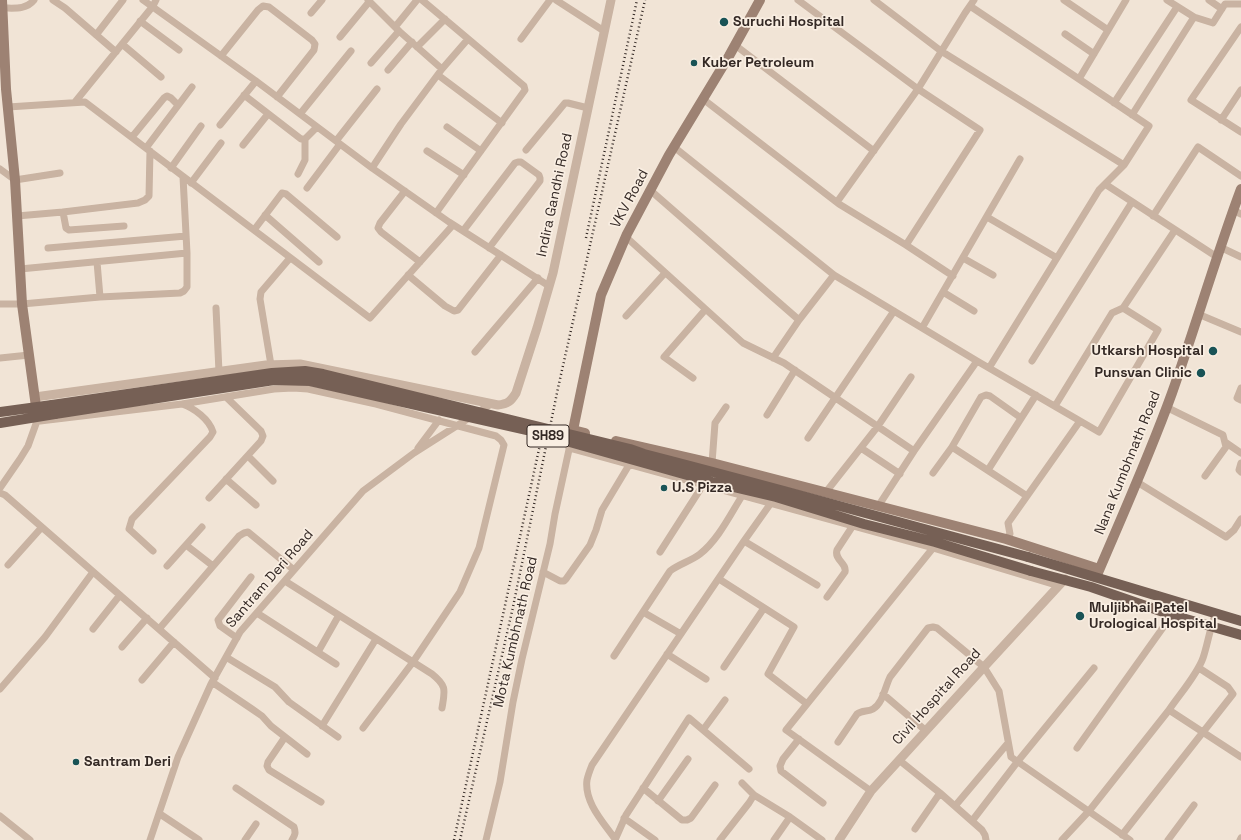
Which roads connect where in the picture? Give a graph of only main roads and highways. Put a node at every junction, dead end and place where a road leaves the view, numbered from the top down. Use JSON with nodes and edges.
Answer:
{"nodes":[{"id":1,"x":760,"y":0,"type":"edge"},
{"id":2,"x":2,"y":4,"type":"edge"},
{"id":3,"x":2,"y":28,"type":"edge"},
{"id":4,"x":1241,"y":189,"type":"edge"},
{"id":5,"x":1237,"y":212,"type":"edge"},
{"id":6,"x":54,"y":410,"type":"junction"},
{"id":7,"x":37,"y":411,"type":"junction"},
{"id":8,"x":0,"y":412,"type":"edge"},
{"id":9,"x":0,"y":422,"type":"edge"},
{"id":10,"x":1097,"y":573,"type":"junction"},
{"id":11,"x":1091,"y":587,"type":"junction"},
{"id":12,"x":1241,"y":621,"type":"edge"},
{"id":13,"x":1241,"y":634,"type":"edge"}],
"edges":[{"from":1,"to":10,"type":"main road","name":"VKV Road"},
{"from":2,"to":3,"type":"main road"},
{"from":3,"to":7,"type":"main road"},
{"from":4,"to":5,"type":"main road","name":"Nana Kumbhnath Road"},
{"from":5,"to":10,"type":"main road","name":"Nana Kumbhnath Road"},
{"from":6,"to":7,"type":"main road","number":"SH89"},
{"from":6,"to":10,"type":"main road","number":"SH89","bridge":true},
{"from":6,"to":11,"type":"main road","number":"SH89","bridge":true},
{"from":7,"to":8,"type":"main road","number":"SH89"},
{"from":7,"to":9,"type":"main road","number":"SH89"},
{"from":10,"to":11,"type":"main road","name":"Nana Kumbhnath Road"},
{"from":10,"to":12,"type":"main road","number":"SH89"},
{"from":11,"to":13,"type":"main road","number":"SH89"}]}
